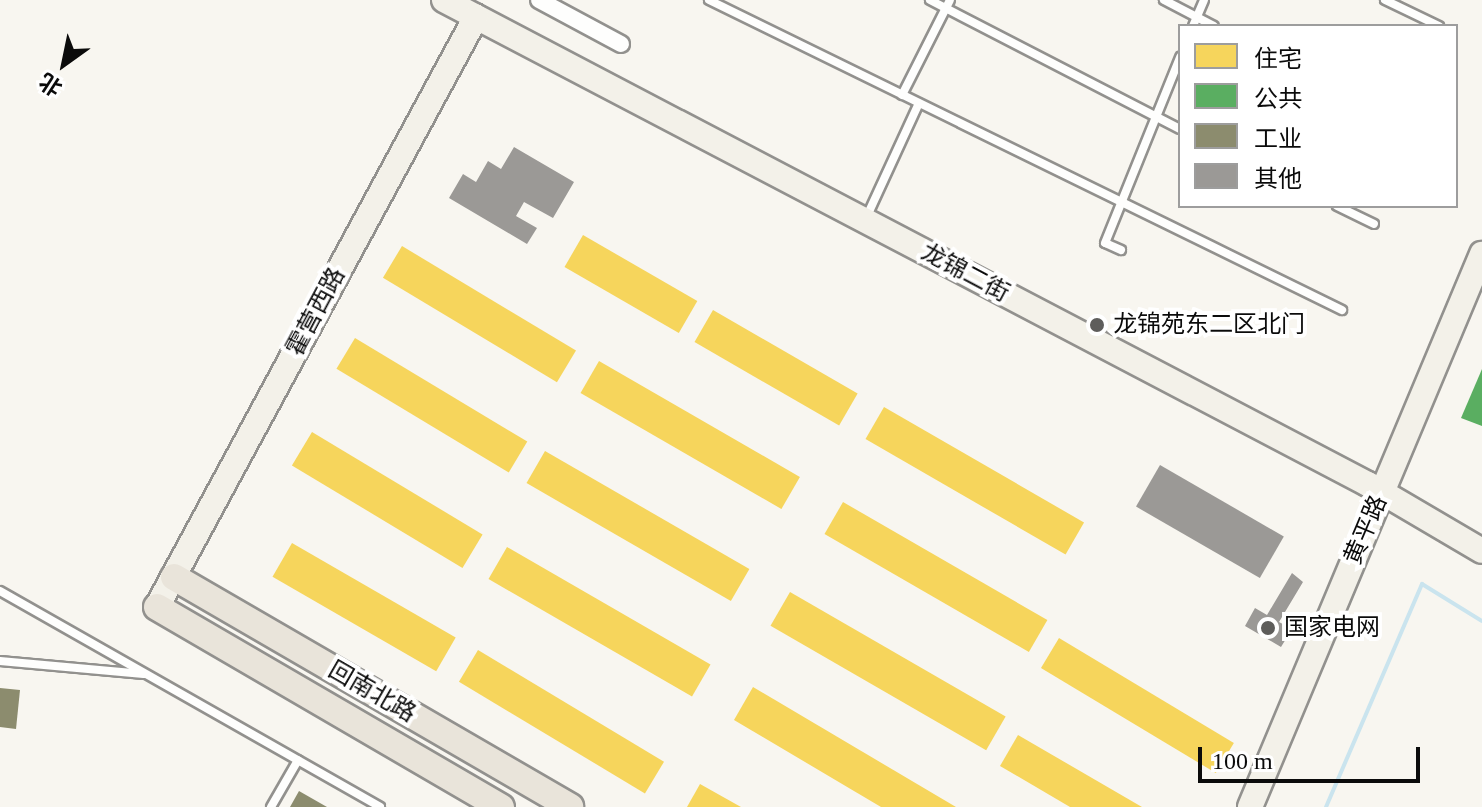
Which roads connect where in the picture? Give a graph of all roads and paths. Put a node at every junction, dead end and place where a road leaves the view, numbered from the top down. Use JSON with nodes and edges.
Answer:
{"nodes":[{"id":1,"x":444,"y":0,"type":"edge"},
{"id":2,"x":709,"y":0,"type":"edge"},
{"id":3,"x":930,"y":0,"type":"edge"},
{"id":4,"x":1164,"y":0,"type":"edge"},
{"id":5,"x":1204,"y":0,"type":"edge"},
{"id":6,"x":1385,"y":0,"type":"edge"},
{"id":7,"x":948,"y":4,"type":"edge"},
{"id":8,"x":545,"y":5,"type":"edge"},
{"id":9,"x":476,"y":17,"type":"junction"},
{"id":10,"x":1195,"y":21,"type":"edge"},
{"id":11,"x":1435,"y":24,"type":"edge"},
{"id":12,"x":621,"y":44,"type":"dead end"},
{"id":13,"x":1178,"y":62,"type":"edge"},
{"id":14,"x":902,"y":95,"type":"junction"},
{"id":15,"x":919,"y":103,"type":"junction"},
{"id":16,"x":1156,"y":117,"type":"junction"},
{"id":17,"x":1178,"y":128,"type":"edge"},
{"id":18,"x":1123,"y":199,"type":"junction"},
{"id":19,"x":1341,"y":208,"type":"edge"},
{"id":20,"x":865,"y":221,"type":"junction"},
{"id":21,"x":1374,"y":224,"type":"dead end"},
{"id":22,"x":1121,"y":250,"type":"dead end"},
{"id":23,"x":1482,"y":254,"type":"edge"},
{"id":24,"x":1342,"y":310,"type":"dead end"},
{"id":25,"x":1382,"y":492,"type":"junction"},
{"id":26,"x":1482,"y":551,"type":"edge"},
{"id":27,"x":174,"y":577,"type":"junction"},
{"id":28,"x":0,"y":591,"type":"edge"},
{"id":29,"x":157,"y":607,"type":"joint"},
{"id":30,"x":0,"y":661,"type":"edge"},
{"id":31,"x":145,"y":674,"type":"junction"},
{"id":32,"x":298,"y":760,"type":"junction"},
{"id":33,"x":271,"y":807,"type":"edge"},
{"id":34,"x":380,"y":807,"type":"edge"},
{"id":35,"x":501,"y":807,"type":"edge"},
{"id":36,"x":570,"y":807,"type":"edge"},
{"id":37,"x":1250,"y":807,"type":"edge"}],
"edges":[{"from":1,"to":9,"type":"street","name":"龙锦二街"},
{"from":2,"to":14,"type":"lane"},
{"from":3,"to":7,"type":"lane"},
{"from":4,"to":10,"type":"lane"},
{"from":5,"to":10,"type":"lane"},
{"from":6,"to":11,"type":"lane"},
{"from":7,"to":14,"type":"lane"},
{"from":7,"to":16,"type":"lane"},
{"from":8,"to":12,"type":"street"},
{"from":9,"to":20,"type":"street","name":"龙锦二街"},
{"from":9,"to":27,"type":"street","name":"霍营西路"},
{"from":13,"to":16,"type":"lane"},
{"from":14,"to":15,"type":"lane"},
{"from":15,"to":18,"type":"lane"},
{"from":15,"to":20,"type":"lane"},
{"from":16,"to":17,"type":"lane"},
{"from":16,"to":18,"type":"lane"},
{"from":18,"to":22,"type":"lane"},
{"from":18,"to":24,"type":"lane"},
{"from":19,"to":21,"type":"lane"},
{"from":20,"to":25,"type":"street","name":"龙锦二街"},
{"from":23,"to":25,"type":"street","name":"黄平路"},
{"from":25,"to":26,"type":"street","name":"龙锦二街"},
{"from":25,"to":37,"type":"street","name":"黄平路"},
{"from":27,"to":29,"type":"street","name":"霍营西路"},
{"from":27,"to":36,"type":"main road","name":"回南北路"},
{"from":28,"to":31,"type":"lane"},
{"from":29,"to":35,"type":"main road","name":"回南北路"},
{"from":30,"to":31,"type":"lane"},
{"from":31,"to":32,"type":"lane"},
{"from":32,"to":33,"type":"lane"},
{"from":32,"to":34,"type":"lane"}]}
